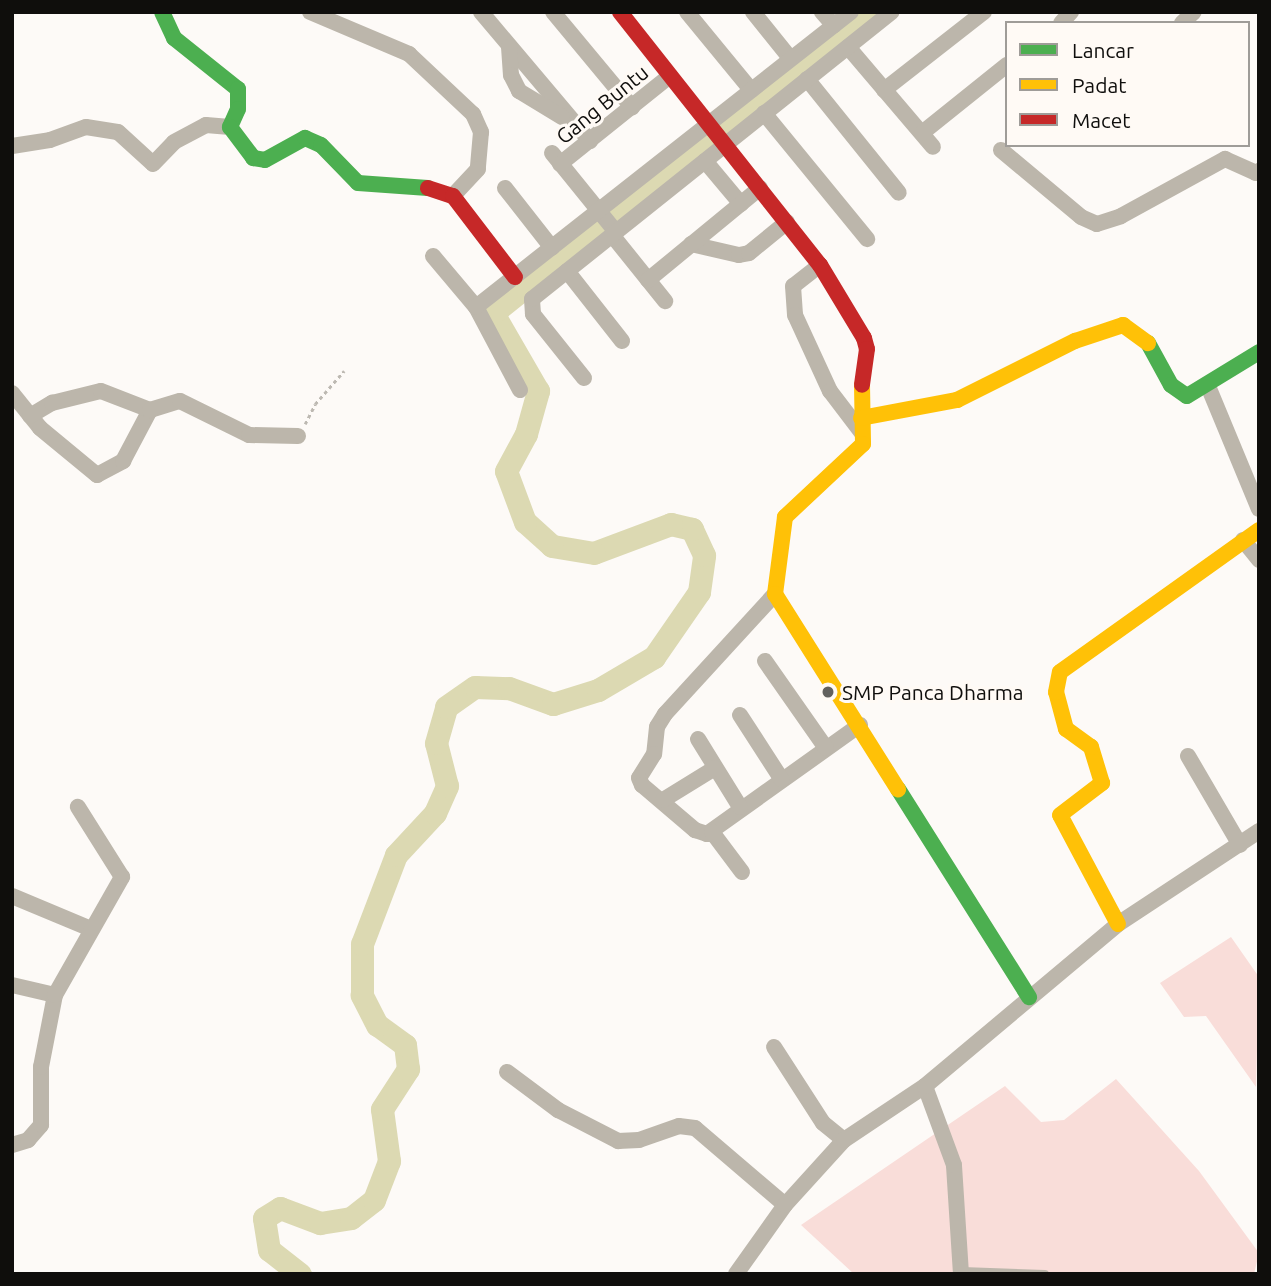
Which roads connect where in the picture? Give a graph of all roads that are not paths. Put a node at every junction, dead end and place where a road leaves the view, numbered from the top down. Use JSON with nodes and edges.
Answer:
{"nodes":[{"id":1,"x":162,"y":12,"type":"edge"},
{"id":2,"x":310,"y":12,"type":"edge"},
{"id":3,"x":481,"y":12,"type":"edge"},
{"id":4,"x":553,"y":12,"type":"edge"},
{"id":5,"x":620,"y":12,"type":"edge"},
{"id":6,"x":687,"y":12,"type":"edge"},
{"id":7,"x":753,"y":12,"type":"edge"},
{"id":8,"x":822,"y":12,"type":"edge"},
{"id":9,"x":851,"y":12,"type":"edge"},
{"id":10,"x":891,"y":12,"type":"edge"},
{"id":11,"x":984,"y":12,"type":"edge"},
{"id":12,"x":834,"y":26,"type":"junction"},
{"id":13,"x":848,"y":47,"type":"junction"},
{"id":14,"x":790,"y":58,"type":"junction"},
{"id":15,"x":1005,"y":67,"type":"edge"},
{"id":16,"x":670,"y":76,"type":"junction"},
{"id":17,"x":807,"y":79,"type":"junction"},
{"id":18,"x":751,"y":90,"type":"junction"},
{"id":19,"x":884,"y":90,"type":"junction"},
{"id":20,"x":632,"y":107,"type":"junction"},
{"id":21,"x":764,"y":113,"type":"junction"},
{"id":22,"x":709,"y":126,"type":"junction"},
{"id":23,"x":230,"y":127,"type":"junction"},
{"id":24,"x":922,"y":133,"type":"junction"},
{"id":25,"x":590,"y":141,"type":"junction"},
{"id":26,"x":725,"y":145,"type":"junction"},
{"id":27,"x":12,"y":146,"type":"edge"},
{"id":28,"x":933,"y":147,"type":"dead end"},
{"id":29,"x":1001,"y":150,"type":"dead end"},
{"id":30,"x":1229,"y":152,"type":"edge"},
{"id":31,"x":705,"y":161,"type":"junction"},
{"id":32,"x":1258,"y":174,"type":"edge"},
{"id":33,"x":505,"y":188,"type":"dead end"},
{"id":34,"x":760,"y":188,"type":"junction"},
{"id":35,"x":898,"y":193,"type":"dead end"},
{"id":36,"x":453,"y":196,"type":"junction"},
{"id":37,"x":741,"y":204,"type":"junction"},
{"id":38,"x":599,"y":214,"type":"junction"},
{"id":39,"x":787,"y":222,"type":"junction"},
{"id":40,"x":614,"y":232,"type":"junction"},
{"id":41,"x":867,"y":239,"type":"dead end"},
{"id":42,"x":691,"y":244,"type":"junction"},
{"id":43,"x":552,"y":248,"type":"junction"},
{"id":44,"x":433,"y":256,"type":"dead end"},
{"id":45,"x":820,"y":265,"type":"junction"},
{"id":46,"x":567,"y":271,"type":"junction"},
{"id":47,"x":514,"y":277,"type":"junction"},
{"id":48,"x":648,"y":280,"type":"junction"},
{"id":49,"x":665,"y":301,"type":"dead end"},
{"id":50,"x":476,"y":307,"type":"junction"},
{"id":51,"x":622,"y":341,"type":"dead end"},
{"id":52,"x":1259,"y":352,"type":"edge"},
{"id":53,"x":584,"y":379,"type":"dead end"},
{"id":54,"x":1208,"y":386,"type":"junction"},
{"id":55,"x":520,"y":390,"type":"dead end"},
{"id":56,"x":12,"y":393,"type":"edge"},
{"id":57,"x":150,"y":410,"type":"junction"},
{"id":58,"x":30,"y":416,"type":"junction"},
{"id":59,"x":862,"y":425,"type":"junction"},
{"id":60,"x":298,"y":436,"type":"road end"},
{"id":61,"x":1259,"y":509,"type":"edge"},
{"id":62,"x":1259,"y":530,"type":"edge"},
{"id":63,"x":1243,"y":540,"type":"junction"},
{"id":64,"x":1259,"y":560,"type":"edge"},
{"id":65,"x":775,"y":594,"type":"junction"},
{"id":66,"x":765,"y":661,"type":"dead end"},
{"id":67,"x":740,"y":715,"type":"dead end"},
{"id":68,"x":860,"y":725,"type":"junction"},
{"id":69,"x":698,"y":739,"type":"dead end"},
{"id":70,"x":826,"y":748,"type":"junction"},
{"id":71,"x":1188,"y":756,"type":"dead end"},
{"id":72,"x":715,"y":768,"type":"junction"},
{"id":73,"x":782,"y":780,"type":"junction"},
{"id":74,"x":663,"y":800,"type":"junction"},
{"id":75,"x":78,"y":807,"type":"dead end"},
{"id":76,"x":740,"y":807,"type":"junction"},
{"id":77,"x":1259,"y":831,"type":"edge"},
{"id":78,"x":712,"y":832,"type":"junction"},
{"id":79,"x":1240,"y":845,"type":"junction"},
{"id":80,"x":742,"y":872,"type":"dead end"},
{"id":81,"x":12,"y":896,"type":"edge"},
{"id":82,"x":1118,"y":924,"type":"junction"},
{"id":83,"x":91,"y":929,"type":"junction"},
{"id":84,"x":12,"y":985,"type":"edge"},
{"id":85,"x":55,"y":995,"type":"junction"},
{"id":86,"x":1029,"y":997,"type":"junction"},
{"id":87,"x":774,"y":1047,"type":"dead end"},
{"id":88,"x":507,"y":1072,"type":"dead end"},
{"id":89,"x":925,"y":1086,"type":"junction"},
{"id":90,"x":845,"y":1139,"type":"junction"},
{"id":91,"x":12,"y":1145,"type":"edge"},
{"id":92,"x":785,"y":1205,"type":"junction"},
{"id":93,"x":962,"y":1273,"type":"edge"},
{"id":94,"x":736,"y":1274,"type":"edge"},
{"id":95,"x":1045,"y":1274,"type":"edge"}],
"edges":[{"from":1,"to":23,"type":"street"},
{"from":2,"to":36,"type":"street"},
{"from":3,"to":25,"type":"street"},
{"from":4,"to":20,"type":"street"},
{"from":5,"to":16,"type":"street"},
{"from":6,"to":18,"type":"street"},
{"from":7,"to":14,"type":"street"},
{"from":8,"to":12,"type":"street"},
{"from":9,"to":12,"type":"street"},
{"from":10,"to":13,"type":"street"},
{"from":11,"to":19,"type":"street"},
{"from":12,"to":14,"type":"street"},
{"from":13,"to":17,"type":"street"},
{"from":13,"to":19,"type":"street"},
{"from":14,"to":18,"type":"street"},
{"from":15,"to":24,"type":"street"},
{"from":16,"to":20,"type":"street","name":"Gang Buntu"},
{"from":16,"to":22,"type":"street"},
{"from":17,"to":21,"type":"street"},
{"from":17,"to":35,"type":"street"},
{"from":18,"to":22,"type":"street"},
{"from":19,"to":24,"type":"street"},
{"from":20,"to":25,"type":"street","name":"Gang Buntu"},
{"from":21,"to":26,"type":"street"},
{"from":21,"to":41,"type":"street"},
{"from":22,"to":26,"type":"street"},
{"from":22,"to":38,"type":"street"},
{"from":23,"to":27,"type":"street"},
{"from":23,"to":36,"type":"street"},
{"from":24,"to":28,"type":"street"},
{"from":25,"to":38,"type":"street","name":"Gang Buntu"},
{"from":26,"to":31,"type":"street"},
{"from":26,"to":34,"type":"street"},
{"from":29,"to":30,"type":"street"},
{"from":30,"to":32,"type":"street"},
{"from":31,"to":37,"type":"street"},
{"from":31,"to":40,"type":"street"},
{"from":33,"to":43,"type":"street"},
{"from":34,"to":37,"type":"street"},
{"from":34,"to":39,"type":"street"},
{"from":36,"to":47,"type":"street"},
{"from":37,"to":42,"type":"street"},
{"from":38,"to":40,"type":"street"},
{"from":38,"to":43,"type":"street"},
{"from":39,"to":42,"type":"street"},
{"from":39,"to":45,"type":"street"},
{"from":40,"to":46,"type":"street"},
{"from":40,"to":48,"type":"street"},
{"from":42,"to":48,"type":"street"},
{"from":43,"to":47,"type":"street"},
{"from":44,"to":50,"type":"street"},
{"from":45,"to":59,"type":"street"},
{"from":45,"to":59,"type":"street"},
{"from":46,"to":51,"type":"street"},
{"from":46,"to":53,"type":"street"},
{"from":47,"to":50,"type":"street"},
{"from":48,"to":49,"type":"street"},
{"from":50,"to":55,"type":"street"},
{"from":52,"to":54,"type":"street"},
{"from":54,"to":59,"type":"street"},
{"from":54,"to":61,"type":"street"},
{"from":56,"to":58,"type":"street"},
{"from":57,"to":58,"type":"street"},
{"from":57,"to":58,"type":"street"},
{"from":57,"to":60,"type":"street"},
{"from":59,"to":65,"type":"street"},
{"from":62,"to":63,"type":"street"},
{"from":63,"to":64,"type":"street"},
{"from":63,"to":82,"type":"street"},
{"from":65,"to":68,"type":"street"},
{"from":65,"to":74,"type":"street"},
{"from":66,"to":70,"type":"street"},
{"from":67,"to":73,"type":"street"},
{"from":68,"to":70,"type":"street"},
{"from":68,"to":86,"type":"street"},
{"from":69,"to":72,"type":"street"},
{"from":70,"to":73,"type":"street"},
{"from":71,"to":79,"type":"street"},
{"from":72,"to":74,"type":"street"},
{"from":72,"to":76,"type":"street"},
{"from":73,"to":76,"type":"street"},
{"from":74,"to":78,"type":"street"},
{"from":75,"to":83,"type":"street"},
{"from":76,"to":78,"type":"street"},
{"from":77,"to":79,"type":"street"},
{"from":78,"to":80,"type":"street"},
{"from":79,"to":82,"type":"street"},
{"from":81,"to":83,"type":"street"},
{"from":82,"to":86,"type":"street"},
{"from":83,"to":85,"type":"street"},
{"from":84,"to":85,"type":"street"},
{"from":85,"to":91,"type":"street"},
{"from":86,"to":89,"type":"street"},
{"from":87,"to":90,"type":"street"},
{"from":88,"to":92,"type":"street"},
{"from":89,"to":90,"type":"street"},
{"from":89,"to":93,"type":"street"},
{"from":90,"to":92,"type":"street"},
{"from":92,"to":94,"type":"street"},
{"from":93,"to":95,"type":"lane"}]}
